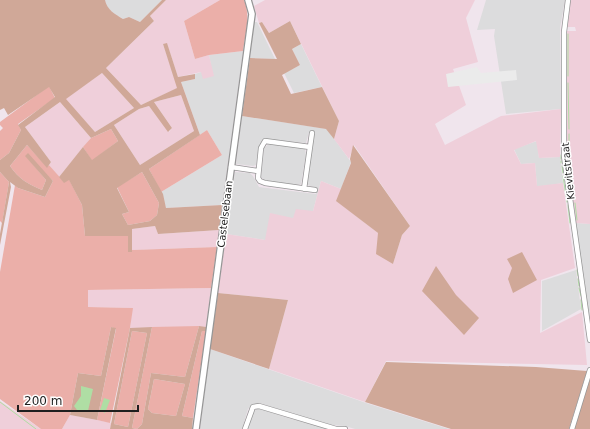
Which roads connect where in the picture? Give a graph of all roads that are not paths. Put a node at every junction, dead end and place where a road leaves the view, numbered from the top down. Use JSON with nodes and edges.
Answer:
{"nodes":[{"id":1,"x":248,"y":0,"type":"edge"},
{"id":2,"x":568,"y":0,"type":"edge"},
{"id":3,"x":312,"y":133,"type":"dead end"},
{"id":4,"x":310,"y":146,"type":"junction"},
{"id":5,"x":231,"y":167,"type":"junction"},
{"id":6,"x":258,"y":171,"type":"junction"},
{"id":7,"x":304,"y":189,"type":"junction"},
{"id":8,"x":315,"y":190,"type":"dead end"},
{"id":9,"x":590,"y":340,"type":"edge"},
{"id":10,"x":590,"y":370,"type":"edge"},
{"id":11,"x":196,"y":429,"type":"edge"},
{"id":12,"x":245,"y":429,"type":"edge"},
{"id":13,"x":336,"y":429,"type":"edge"},
{"id":14,"x":345,"y":429,"type":"edge"},
{"id":15,"x":572,"y":429,"type":"edge"}],
"edges":[{"from":1,"to":5,"type":"street","name":"Castelsebaan"},
{"from":2,"to":9,"type":"street","name":"Kievitstraat"},
{"from":3,"to":4,"type":"street"},
{"from":4,"to":6,"type":"street"},
{"from":4,"to":7,"type":"street"},
{"from":5,"to":6,"type":"street"},
{"from":5,"to":11,"type":"street","name":"Castelsebaan"},
{"from":6,"to":7,"type":"street"},
{"from":7,"to":8,"type":"street"},
{"from":10,"to":15,"type":"street"},
{"from":12,"to":13,"type":"street"},
{"from":13,"to":14,"type":"street"}]}
